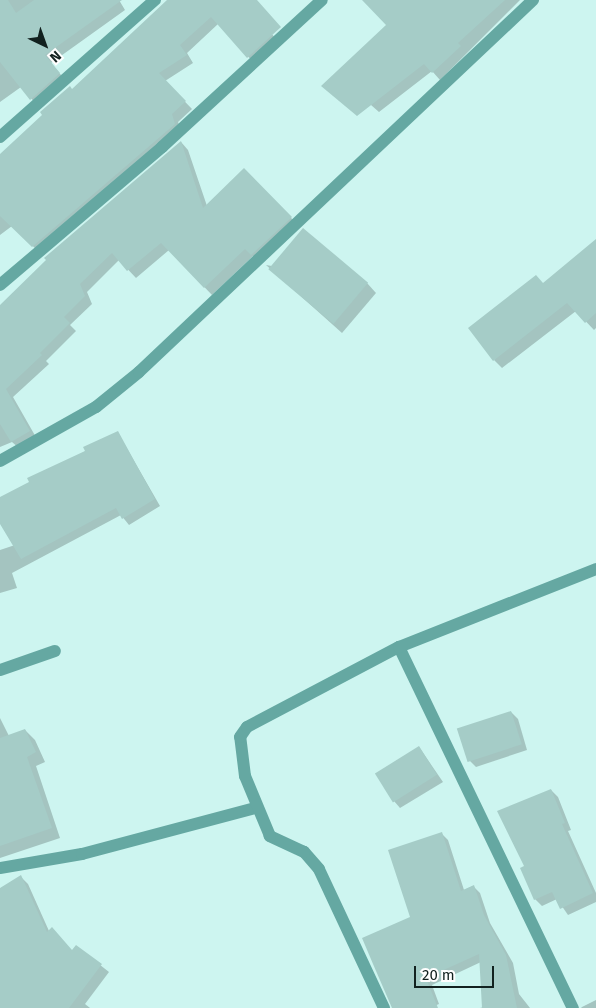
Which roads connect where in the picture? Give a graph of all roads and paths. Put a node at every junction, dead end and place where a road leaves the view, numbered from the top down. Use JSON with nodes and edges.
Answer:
{"nodes":[{"id":1,"x":155,"y":0,"type":"edge"},
{"id":2,"x":322,"y":0,"type":"edge"},
{"id":3,"x":533,"y":0,"type":"edge"},
{"id":4,"x":0,"y":137,"type":"edge"},
{"id":5,"x":0,"y":285,"type":"edge"},
{"id":6,"x":0,"y":461,"type":"edge"},
{"id":7,"x":594,"y":575,"type":"edge"},
{"id":8,"x":399,"y":647,"type":"junction"},
{"id":9,"x":55,"y":651,"type":"dead end"},
{"id":10,"x":0,"y":670,"type":"edge"},
{"id":11,"x":255,"y":808,"type":"junction"},
{"id":12,"x":0,"y":868,"type":"edge"},
{"id":13,"x":384,"y":1008,"type":"edge"},
{"id":14,"x":572,"y":1008,"type":"edge"}],
"edges":[{"from":1,"to":4,"type":"street"},
{"from":2,"to":5,"type":"street"},
{"from":3,"to":6,"type":"street"},
{"from":7,"to":8,"type":"street"},
{"from":8,"to":11,"type":"street"},
{"from":8,"to":14,"type":"street"},
{"from":9,"to":10,"type":"street"},
{"from":11,"to":12,"type":"street"},
{"from":11,"to":13,"type":"street"}]}
